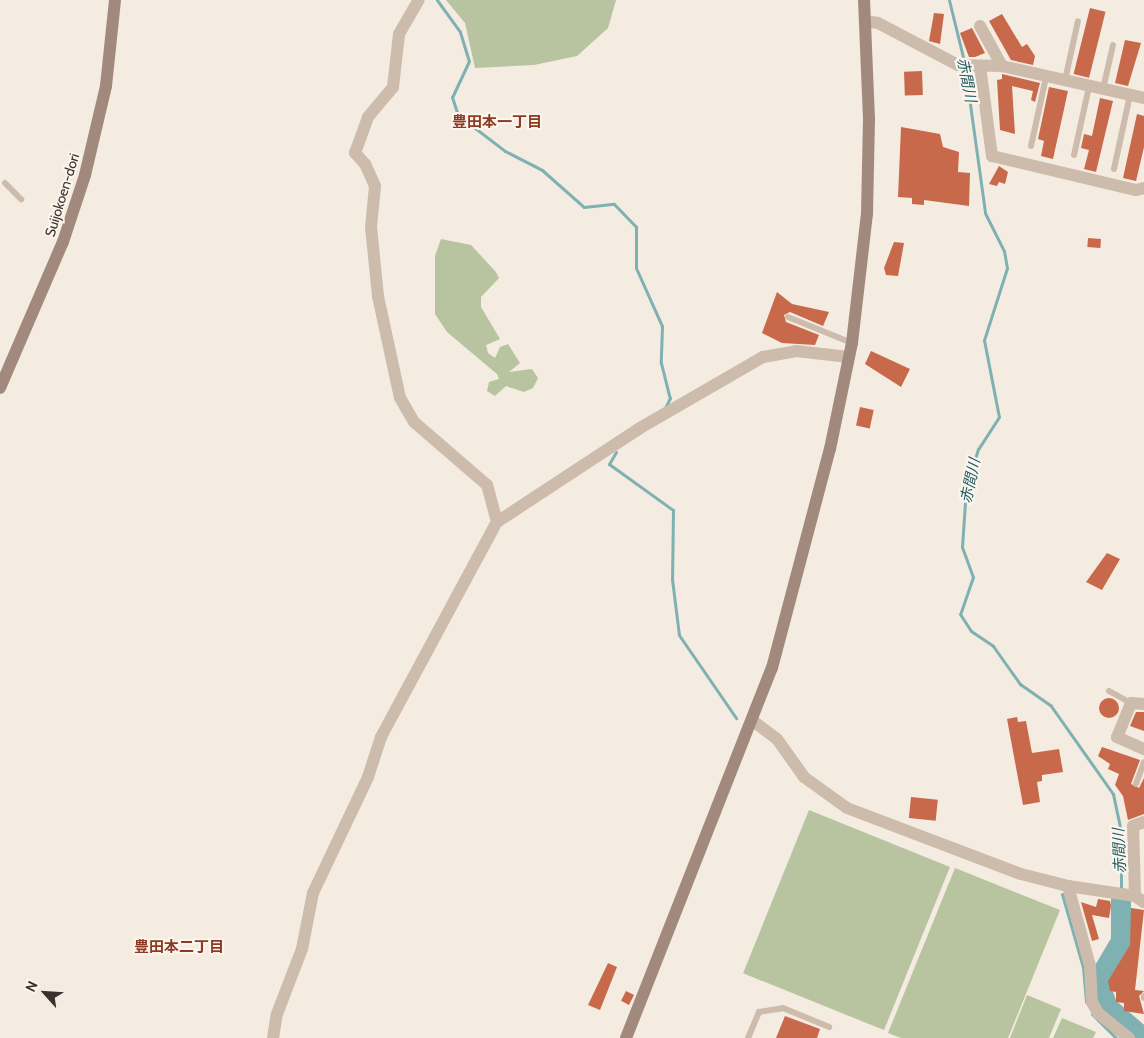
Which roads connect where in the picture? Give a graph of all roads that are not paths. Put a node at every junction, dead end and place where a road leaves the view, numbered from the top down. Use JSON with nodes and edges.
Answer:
{"nodes":[{"id":1,"x":115,"y":0,"type":"edge"},
{"id":2,"x":419,"y":0,"type":"edge"},
{"id":3,"x":864,"y":0,"type":"edge"},
{"id":4,"x":865,"y":22,"type":"junction"},
{"id":5,"x":1078,"y":22,"type":"dead end"},
{"id":6,"x":980,"y":26,"type":"dead end"},
{"id":7,"x":1113,"y":45,"type":"dead end"},
{"id":8,"x":969,"y":66,"type":"junction"},
{"id":9,"x":1002,"y":66,"type":"junction"},
{"id":10,"x":1046,"y":77,"type":"junction"},
{"id":11,"x":1064,"y":82,"type":"junction"},
{"id":12,"x":1089,"y":87,"type":"junction"},
{"id":13,"x":1103,"y":90,"type":"junction"},
{"id":14,"x":1130,"y":95,"type":"junction"},
{"id":15,"x":1144,"y":98,"type":"edge"},
{"id":16,"x":1031,"y":146,"type":"dead end"},
{"id":17,"x":1074,"y":155,"type":"dead end"},
{"id":18,"x":1114,"y":169,"type":"dead end"},
{"id":19,"x":5,"y":184,"type":"dead end"},
{"id":20,"x":1144,"y":188,"type":"edge"},
{"id":21,"x":21,"y":199,"type":"dead end"},
{"id":22,"x":788,"y":317,"type":"dead end"},
{"id":23,"x":852,"y":343,"type":"junction"},
{"id":24,"x":849,"y":357,"type":"junction"},
{"id":25,"x":2,"y":380,"type":"edge"},
{"id":26,"x":497,"y":522,"type":"junction"},
{"id":27,"x":1109,"y":691,"type":"dead end"},
{"id":28,"x":1138,"y":704,"type":"edge"},
{"id":29,"x":753,"y":721,"type":"junction"},
{"id":30,"x":1144,"y":749,"type":"edge"},
{"id":31,"x":1144,"y":762,"type":"edge"},
{"id":32,"x":1136,"y":784,"type":"dead end"},
{"id":33,"x":1144,"y":822,"type":"edge"},
{"id":34,"x":1068,"y":886,"type":"junction"},
{"id":35,"x":1139,"y":899,"type":"edge"},
{"id":36,"x":829,"y":1027,"type":"dead end"},
{"id":37,"x":273,"y":1038,"type":"edge"},
{"id":38,"x":626,"y":1038,"type":"edge"},
{"id":39,"x":748,"y":1038,"type":"edge"},
{"id":40,"x":1129,"y":1038,"type":"edge"}],
"edges":[{"from":1,"to":25,"type":"street","name":"Suijokoen-dori"},
{"from":2,"to":26,"type":"street"},
{"from":3,"to":4,"type":"street"},
{"from":4,"to":8,"type":"street"},
{"from":4,"to":23,"type":"street"},
{"from":5,"to":11,"type":"lane"},
{"from":6,"to":9,"type":"street"},
{"from":7,"to":13,"type":"lane"},
{"from":8,"to":9,"type":"street"},
{"from":8,"to":20,"type":"street"},
{"from":9,"to":10,"type":"street"},
{"from":10,"to":11,"type":"street"},
{"from":10,"to":16,"type":"lane"},
{"from":11,"to":12,"type":"street"},
{"from":12,"to":13,"type":"street"},
{"from":12,"to":17,"type":"lane"},
{"from":13,"to":14,"type":"street"},
{"from":14,"to":15,"type":"street"},
{"from":14,"to":18,"type":"lane"},
{"from":19,"to":21,"type":"lane"},
{"from":22,"to":23,"type":"lane"},
{"from":23,"to":24,"type":"street"},
{"from":24,"to":26,"type":"street"},
{"from":24,"to":29,"type":"street"},
{"from":26,"to":37,"type":"street"},
{"from":27,"to":28,"type":"lane"},
{"from":28,"to":30,"type":"street"},
{"from":29,"to":34,"type":"street"},
{"from":29,"to":38,"type":"street"},
{"from":31,"to":32,"type":"lane"},
{"from":33,"to":35,"type":"street"},
{"from":34,"to":35,"type":"street"},
{"from":34,"to":40,"type":"street"},
{"from":36,"to":39,"type":"lane"}]}
